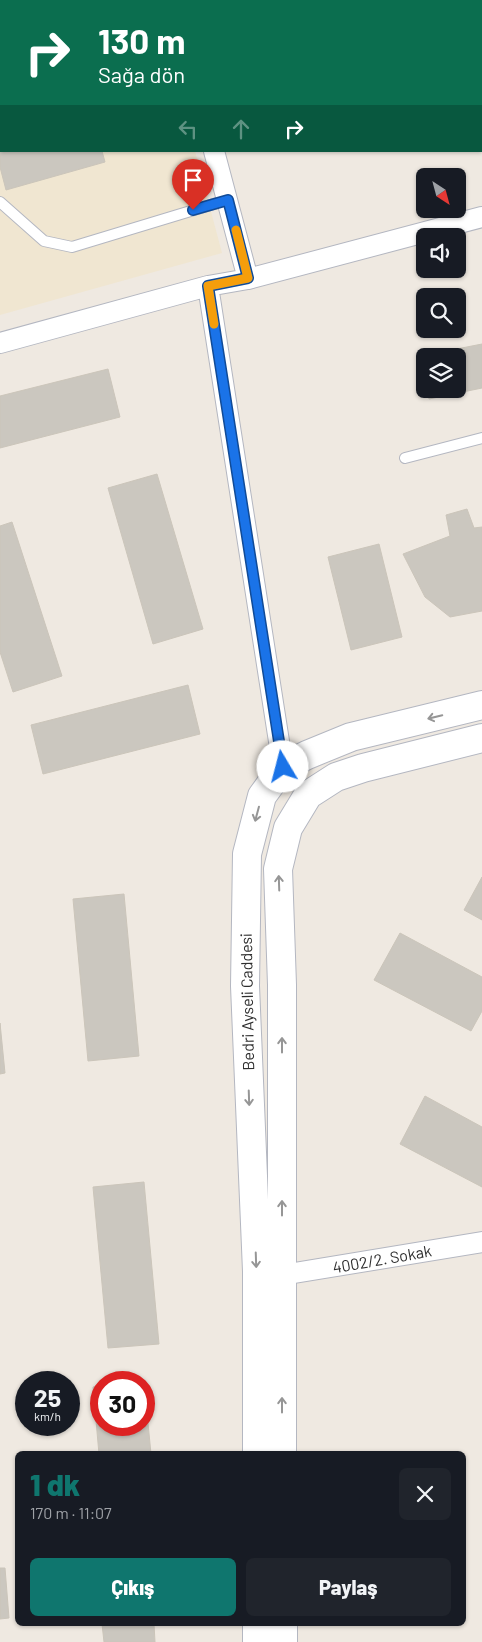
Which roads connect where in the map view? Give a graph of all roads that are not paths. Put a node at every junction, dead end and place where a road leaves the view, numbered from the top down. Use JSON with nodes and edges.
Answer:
{"nodes":[{"id":1,"x":214,"y":152,"type":"edge"},
{"id":2,"x":228,"y":200,"type":"junction"},
{"id":3,"x":0,"y":202,"type":"edge"},
{"id":4,"x":482,"y":217,"type":"edge"},
{"id":5,"x":248,"y":278,"type":"junction"},
{"id":6,"x":208,"y":286,"type":"junction"},
{"id":7,"x":0,"y":343,"type":"edge"},
{"id":8,"x":482,"y":438,"type":"edge"},
{"id":9,"x":405,"y":458,"type":"dead end"},
{"id":10,"x":482,"y":705,"type":"edge"},
{"id":11,"x":482,"y":738,"type":"edge"},
{"id":12,"x":283,"y":767,"type":"junction"},
{"id":13,"x":482,"y":1242,"type":"edge"},
{"id":14,"x":282,"y":1275,"type":"junction"},
{"id":15,"x":257,"y":1451,"type":"edge"},
{"id":16,"x":282,"y":1451,"type":"edge"},
{"id":17,"x":257,"y":1626,"type":"edge"},
{"id":18,"x":283,"y":1626,"type":"edge"},
{"id":19,"x":257,"y":1642,"type":"edge"},
{"id":20,"x":283,"y":1642,"type":"edge"}],
"edges":[{"from":1,"to":2,"type":"street"},
{"from":2,"to":3,"type":"lane"},
{"from":2,"to":5,"type":"street"},
{"from":4,"to":5,"type":"street"},
{"from":5,"to":6,"type":"street"},
{"from":6,"to":7,"type":"street"},
{"from":6,"to":12,"type":"street"},
{"from":8,"to":9,"type":"lane"},
{"from":10,"to":12,"type":"main road","name":"Bedri Ayseli Caddesi","one_way":true},
{"from":14,"to":11,"type":"main road","name":"Bedri Ayseli Caddesi","one_way":true},
{"from":12,"to":15,"type":"main road","name":"Bedri Ayseli Caddesi","one_way":true},
{"from":13,"to":14,"type":"street","name":"4002/2. Sokak"},
{"from":16,"to":14,"type":"main road","name":"Bedri Ayseli Caddesi","one_way":true},
{"from":17,"to":19,"type":"main road"},
{"from":18,"to":20,"type":"main road"}]}
